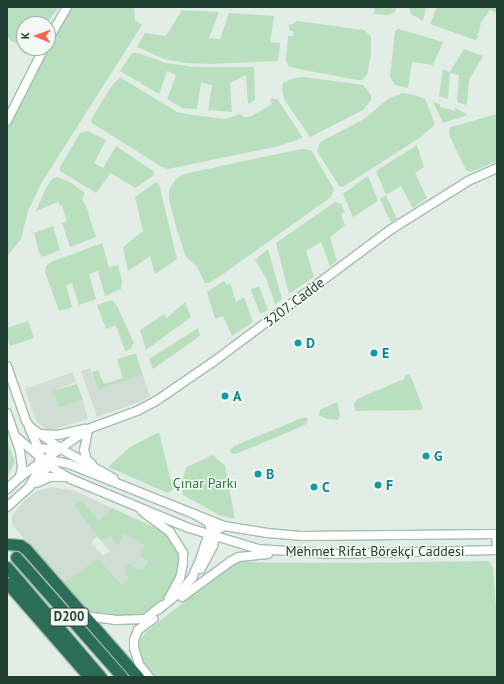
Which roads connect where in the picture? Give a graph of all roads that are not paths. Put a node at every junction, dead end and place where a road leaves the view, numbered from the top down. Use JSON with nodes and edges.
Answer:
{"nodes":[{"id":1,"x":67,"y":7,"type":"edge"},
{"id":2,"x":56,"y":26,"type":"edge"},
{"id":3,"x":40,"y":56,"type":"edge"},
{"id":4,"x":7,"y":121,"type":"edge"},
{"id":5,"x":497,"y":168,"type":"edge"},
{"id":6,"x":7,"y":366,"type":"edge"},
{"id":7,"x":7,"y":413,"type":"edge"},
{"id":8,"x":26,"y":421,"type":"junction"},
{"id":9,"x":88,"y":429,"type":"junction"},
{"id":10,"x":38,"y":433,"type":"junction"},
{"id":11,"x":15,"y":436,"type":"junction"},
{"id":12,"x":61,"y":449,"type":"junction"},
{"id":13,"x":44,"y":460,"type":"junction"},
{"id":14,"x":96,"y":468,"type":"junction"},
{"id":15,"x":20,"y":477,"type":"junction"},
{"id":16,"x":71,"y":479,"type":"junction"},
{"id":17,"x":124,"y":485,"type":"junction"},
{"id":18,"x":29,"y":487,"type":"junction"},
{"id":19,"x":7,"y":489,"type":"edge"},
{"id":20,"x":132,"y":503,"type":"junction"},
{"id":21,"x":7,"y":507,"type":"edge"},
{"id":22,"x":192,"y":513,"type":"junction"},
{"id":23,"x":224,"y":526,"type":"junction"},
{"id":24,"x":212,"y":534,"type":"junction"},
{"id":25,"x":496,"y":534,"type":"edge"},
{"id":26,"x":7,"y":544,"type":"edge"},
{"id":27,"x":497,"y":549,"type":"edge"},
{"id":28,"x":298,"y":552,"type":"junction"},
{"id":29,"x":16,"y":557,"type":"dead end"},
{"id":30,"x":7,"y":567,"type":"edge"},
{"id":31,"x":7,"y":583,"type":"edge"},
{"id":32,"x":182,"y":597,"type":"junction"},
{"id":33,"x":155,"y":612,"type":"junction"},
{"id":34,"x":84,"y":616,"type":"junction"},
{"id":35,"x":89,"y":677,"type":"edge"},
{"id":36,"x":101,"y":677,"type":"edge"},
{"id":37,"x":122,"y":677,"type":"edge"},
{"id":38,"x":138,"y":677,"type":"edge"},
{"id":39,"x":149,"y":677,"type":"edge"}],
"edges":[{"from":1,"to":2,"type":"main road"},
{"from":3,"to":4,"type":"main road"},
{"from":5,"to":9,"type":"main road","name":"3207. Cadde"},
{"from":6,"to":8,"type":"main road"},
{"from":7,"to":11,"type":"main road"},
{"from":8,"to":10,"type":"main road","name":"Mehmet Rifat Börekçi Caddesi"},
{"from":8,"to":13,"type":"main road"},
{"from":9,"to":10,"type":"main road","name":"3207. Cadde"},
{"from":9,"to":12,"type":"main road","name":"3207. Cadde"},
{"from":9,"to":14,"type":"main road"},
{"from":10,"to":12,"type":"main road","name":"Mehmet Rifat Börekçi Caddesi"},
{"from":11,"to":13,"type":"main road"},
{"from":11,"to":15,"type":"main road"},
{"from":12,"to":13,"type":"main road","name":"3207. Cadde"},
{"from":12,"to":13,"type":"main road"},
{"from":12,"to":14,"type":"main road","name":"Mehmet Rifat Börekçi Caddesi"},
{"from":13,"to":15,"type":"main road","name":"3207. Cadde"},
{"from":13,"to":16,"type":"main road","name":"Mehmet Rifat Börekçi Caddesi"},
{"from":13,"to":17,"type":"main road","name":"Mehmet Rifat Börekçi Caddesi"},
{"from":13,"to":18,"type":"main road"},
{"from":14,"to":17,"type":"main road","name":"Mehmet Rifat Börekçi Caddesi"},
{"from":15,"to":19,"type":"main road","name":"3207. Cadde"},
{"from":16,"to":18,"type":"main road","name":"Mehmet Rifat Börekçi Caddesi"},
{"from":16,"to":20,"type":"main road","name":"Mehmet Rifat Börekçi Caddesi"},
{"from":17,"to":22,"type":"main road","name":"Mehmet Rifat Börekçi Caddesi"},
{"from":18,"to":21,"type":"main road"},
{"from":20,"to":24,"type":"main road","name":"Mehmet Rifat Börekçi Caddesi"},
{"from":20,"to":33,"type":"main road"},
{"from":22,"to":23,"type":"main road","name":"Mehmet Rifat Börekçi Caddesi"},
{"from":22,"to":24,"type":"main road"},
{"from":23,"to":24,"type":"main road"},
{"from":23,"to":25,"type":"main road","name":"Mehmet Rifat Börekçi Caddesi"},
{"from":24,"to":28,"type":"main road","name":"Mehmet Rifat Börekçi Caddesi"},
{"from":24,"to":32,"type":"main road"},
{"from":24,"to":33,"type":"main road"},
{"from":25,"to":27,"type":"main road"},
{"from":26,"to":34,"type":"highway"},
{"from":27,"to":28,"type":"main road","name":"Mehmet Rifat Börekçi Caddesi"},
{"from":28,"to":32,"type":"main road"},
{"from":29,"to":37,"type":"highway","number":"D200"},
{"from":30,"to":36,"type":"highway","number":"D200"},
{"from":31,"to":35,"type":"highway"},
{"from":32,"to":39,"type":"main road"},
{"from":33,"to":34,"type":"main road"},
{"from":34,"to":38,"type":"highway"}]}
